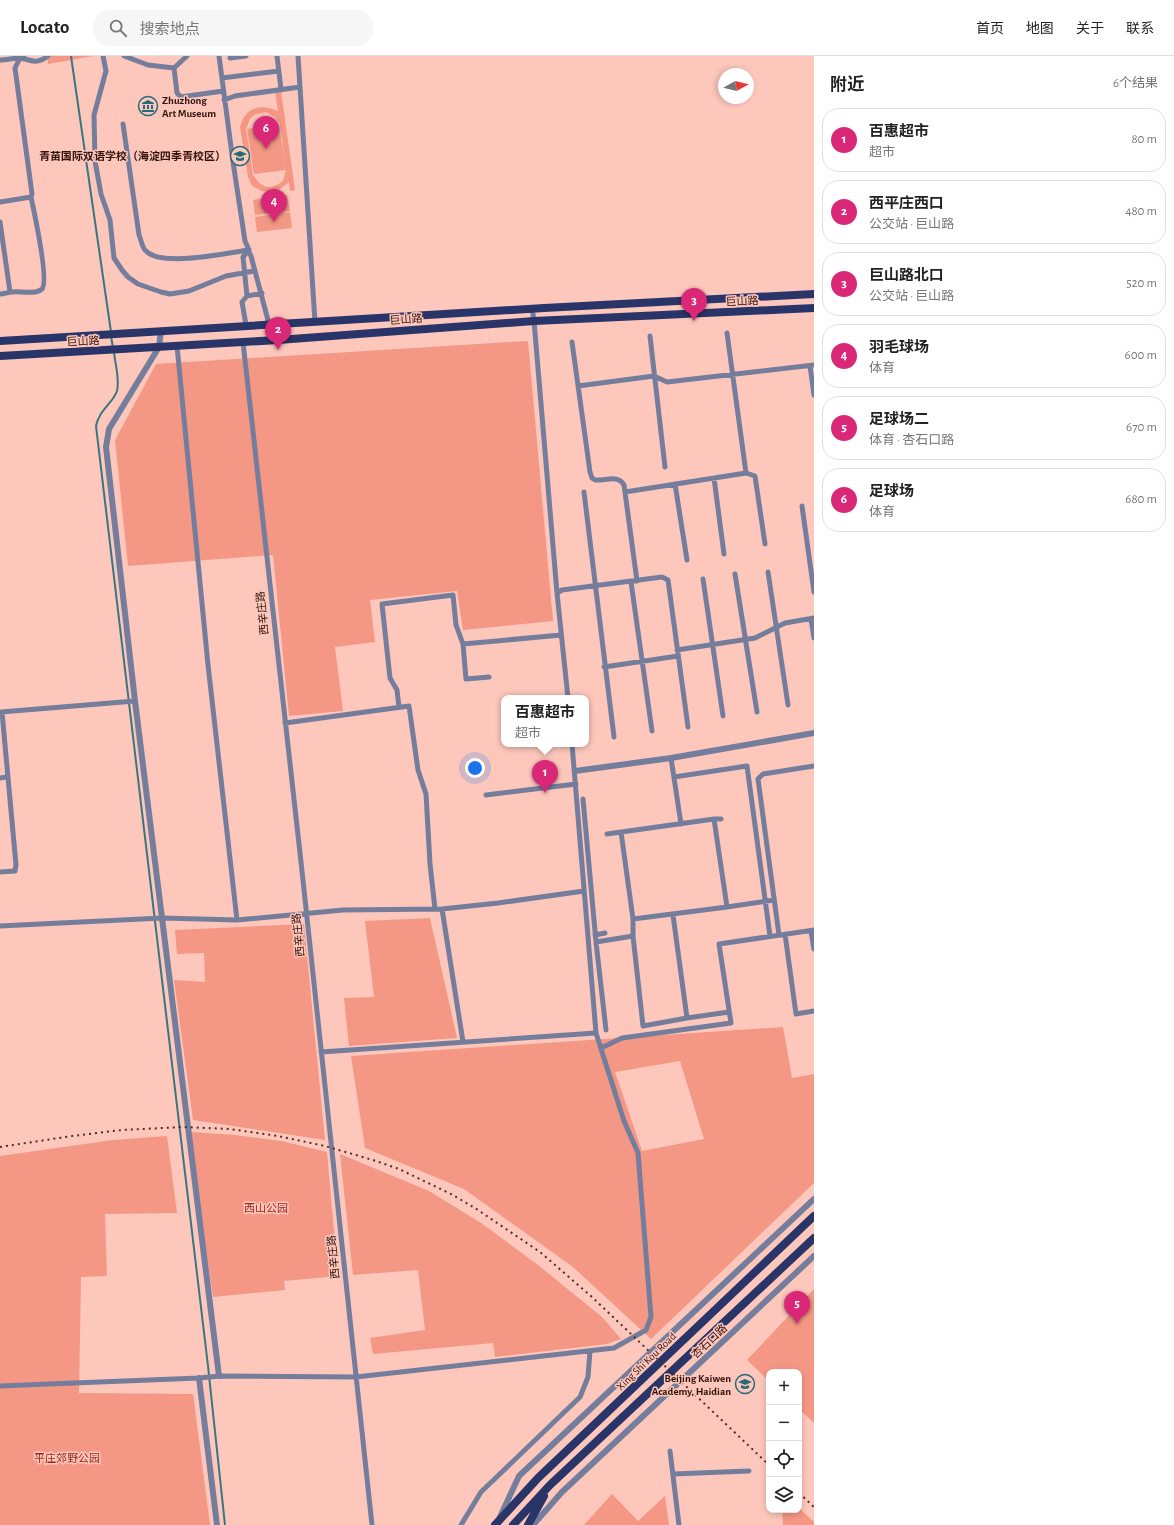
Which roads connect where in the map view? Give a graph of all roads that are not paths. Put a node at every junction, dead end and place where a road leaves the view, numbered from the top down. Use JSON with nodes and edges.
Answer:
{"nodes":[{"id":1,"x":48,"y":56,"type":"edge"},
{"id":2,"x":103,"y":56,"type":"edge"},
{"id":3,"x":124,"y":56,"type":"edge"},
{"id":4,"x":187,"y":56,"type":"edge"},
{"id":5,"x":219,"y":56,"type":"edge"},
{"id":6,"x":246,"y":56,"type":"edge"},
{"id":7,"x":277,"y":56,"type":"edge"},
{"id":8,"x":298,"y":56,"type":"edge"},
{"id":9,"x":21,"y":57,"type":"edge"},
{"id":10,"x":230,"y":58,"type":"dead end"},
{"id":11,"x":0,"y":60,"type":"edge"},
{"id":12,"x":174,"y":68,"type":"junction"},
{"id":13,"x":279,"y":71,"type":"junction"},
{"id":14,"x":222,"y":78,"type":"junction"},
{"id":15,"x":300,"y":86,"type":"junction"},
{"id":16,"x":281,"y":89,"type":"junction"},
{"id":17,"x":223,"y":91,"type":"junction"},
{"id":18,"x":224,"y":100,"type":"junction"},
{"id":19,"x":123,"y":124,"type":"dead end"},
{"id":20,"x":31,"y":197,"type":"junction"},
{"id":21,"x":0,"y":202,"type":"edge"},
{"id":22,"x":0,"y":222,"type":"edge"},
{"id":23,"x":249,"y":250,"type":"junction"},
{"id":24,"x":254,"y":271,"type":"junction"},
{"id":25,"x":244,"y":273,"type":"junction"},
{"id":26,"x":10,"y":292,"type":"junction"},
{"id":27,"x":262,"y":293,"type":"junction"},
{"id":28,"x":0,"y":294,"type":"edge"},
{"id":29,"x":814,"y":294,"type":"edge"},
{"id":30,"x":247,"y":296,"type":"junction"},
{"id":31,"x":532,"y":308,"type":"junction"},
{"id":32,"x":814,"y":311,"type":"edge"},
{"id":33,"x":534,"y":321,"type":"junction"},
{"id":34,"x":315,"y":322,"type":"junction"},
{"id":35,"x":269,"y":324,"type":"junction"},
{"id":36,"x":246,"y":325,"type":"junction"},
{"id":37,"x":161,"y":331,"type":"junction"},
{"id":38,"x":727,"y":333,"type":"dead end"},
{"id":39,"x":650,"y":336,"type":"dead end"},
{"id":40,"x":0,"y":341,"type":"edge"},
{"id":41,"x":243,"y":342,"type":"junction"},
{"id":42,"x":572,"y":342,"type":"dead end"},
{"id":43,"x":177,"y":346,"type":"junction"},
{"id":44,"x":159,"y":347,"type":"junction"},
{"id":45,"x":0,"y":356,"type":"edge"},
{"id":46,"x":812,"y":365,"type":"edge"},
{"id":47,"x":733,"y":373,"type":"junction"},
{"id":48,"x":654,"y":376,"type":"junction"},
{"id":49,"x":578,"y":386,"type":"junction"},
{"id":50,"x":814,"y":395,"type":"edge"},
{"id":51,"x":665,"y":467,"type":"dead end"},
{"id":52,"x":746,"y":473,"type":"junction"},
{"id":53,"x":714,"y":478,"type":"junction"},
{"id":54,"x":675,"y":484,"type":"junction"},
{"id":55,"x":584,"y":492,"type":"dead end"},
{"id":56,"x":625,"y":492,"type":"junction"},
{"id":57,"x":802,"y":506,"type":"dead end"},
{"id":58,"x":765,"y":544,"type":"dead end"},
{"id":59,"x":724,"y":554,"type":"dead end"},
{"id":60,"x":687,"y":560,"type":"dead end"},
{"id":61,"x":768,"y":572,"type":"dead end"},
{"id":62,"x":735,"y":574,"type":"dead end"},
{"id":63,"x":703,"y":579,"type":"dead end"},
{"id":64,"x":637,"y":581,"type":"junction"},
{"id":65,"x":631,"y":582,"type":"junction"},
{"id":66,"x":595,"y":586,"type":"junction"},
{"id":67,"x":814,"y":592,"type":"edge"},
{"id":68,"x":557,"y":593,"type":"junction"},
{"id":69,"x":813,"y":619,"type":"edge"},
{"id":70,"x":775,"y":628,"type":"junction"},
{"id":71,"x":561,"y":635,"type":"junction"},
{"id":72,"x":814,"y":638,"type":"edge"},
{"id":73,"x":747,"y":639,"type":"junction"},
{"id":74,"x":463,"y":644,"type":"junction"},
{"id":75,"x":713,"y":644,"type":"junction"},
{"id":76,"x":677,"y":650,"type":"junction"},
{"id":77,"x":678,"y":656,"type":"junction"},
{"id":78,"x":604,"y":667,"type":"junction"},
{"id":79,"x":489,"y":676,"type":"dead end"},
{"id":80,"x":568,"y":695,"type":"edge"},
{"id":81,"x":135,"y":700,"type":"junction"},
{"id":82,"x":788,"y":705,"type":"dead end"},
{"id":83,"x":399,"y":707,"type":"junction"},
{"id":84,"x":1,"y":712,"type":"edge"},
{"id":85,"x":757,"y":712,"type":"dead end"},
{"id":86,"x":723,"y":716,"type":"dead end"},
{"id":87,"x":285,"y":723,"type":"junction"},
{"id":88,"x":688,"y":727,"type":"dead end"},
{"id":89,"x":652,"y":731,"type":"dead end"},
{"id":90,"x":814,"y":732,"type":"edge"},
{"id":91,"x":614,"y":737,"type":"dead end"},
{"id":92,"x":572,"y":747,"type":"edge"},
{"id":93,"x":671,"y":758,"type":"junction"},
{"id":94,"x":814,"y":766,"type":"edge"},
{"id":95,"x":575,"y":771,"type":"junction"},
{"id":96,"x":674,"y":777,"type":"junction"},
{"id":97,"x":0,"y":778,"type":"edge"},
{"id":98,"x":7,"y":778,"type":"junction"},
{"id":99,"x":576,"y":784,"type":"junction"},
{"id":100,"x":486,"y":795,"type":"dead end"},
{"id":101,"x":583,"y":799,"type":"dead end"},
{"id":102,"x":714,"y":819,"type":"junction"},
{"id":103,"x":721,"y":819,"type":"dead end"},
{"id":104,"x":681,"y":824,"type":"junction"},
{"id":105,"x":621,"y":832,"type":"junction"},
{"id":106,"x":607,"y":834,"type":"dead end"},
{"id":107,"x":0,"y":872,"type":"edge"},
{"id":108,"x":584,"y":891,"type":"junction"},
{"id":109,"x":774,"y":900,"type":"junction"},
{"id":110,"x":765,"y":901,"type":"junction"},
{"id":111,"x":726,"y":907,"type":"junction"},
{"id":112,"x":435,"y":909,"type":"junction"},
{"id":113,"x":442,"y":909,"type":"junction"},
{"id":114,"x":306,"y":914,"type":"junction"},
{"id":115,"x":673,"y":915,"type":"junction"},
{"id":116,"x":162,"y":918,"type":"junction"},
{"id":117,"x":633,"y":919,"type":"junction"},
{"id":118,"x":237,"y":920,"type":"junction"},
{"id":119,"x":0,"y":926,"type":"edge"},
{"id":120,"x":813,"y":930,"type":"edge"},
{"id":121,"x":605,"y":933,"type":"dead end"},
{"id":122,"x":785,"y":934,"type":"junction"},
{"id":123,"x":595,"y":935,"type":"junction"},
{"id":124,"x":778,"y":935,"type":"junction"},
{"id":125,"x":633,"y":936,"type":"junction"},
{"id":126,"x":770,"y":936,"type":"junction"},
{"id":127,"x":596,"y":942,"type":"junction"},
{"id":128,"x":814,"y":949,"type":"edge"},
{"id":129,"x":814,"y":1011,"type":"edge"},
{"id":130,"x":729,"y":1012,"type":"junction"},
{"id":131,"x":687,"y":1018,"type":"junction"},
{"id":132,"x":606,"y":1030,"type":"dead end"},
{"id":133,"x":596,"y":1033,"type":"junction"},
{"id":134,"x":463,"y":1042,"type":"junction"},
{"id":135,"x":601,"y":1048,"type":"junction"},
{"id":136,"x":321,"y":1052,"type":"junction"},
{"id":137,"x":814,"y":1199,"type":"edge"},
{"id":138,"x":814,"y":1216,"type":"edge"},
{"id":139,"x":814,"y":1238,"type":"edge"},
{"id":140,"x":814,"y":1256,"type":"edge"},
{"id":141,"x":590,"y":1351,"type":"junction"},
{"id":142,"x":219,"y":1376,"type":"junction"},
{"id":143,"x":356,"y":1377,"type":"junction"},
{"id":144,"x":199,"y":1378,"type":"junction"},
{"id":145,"x":0,"y":1386,"type":"edge"},
{"id":146,"x":670,"y":1451,"type":"dead end"},
{"id":147,"x":749,"y":1471,"type":"dead end"},
{"id":148,"x":672,"y":1474,"type":"junction"},
{"id":149,"x":550,"y":1485,"type":"junction"},
{"id":150,"x":497,"y":1523,"type":"edge"},
{"id":151,"x":217,"y":1525,"type":"edge"},
{"id":152,"x":372,"y":1525,"type":"edge"},
{"id":153,"x":462,"y":1525,"type":"edge"},
{"id":154,"x":513,"y":1525,"type":"edge"},
{"id":155,"x":528,"y":1525,"type":"edge"},
{"id":156,"x":533,"y":1525,"type":"edge"},
{"id":157,"x":679,"y":1525,"type":"edge"}],
"edges":[{"from":1,"to":9,"type":"street"},
{"from":2,"to":25,"type":"street"},
{"from":3,"to":12,"type":"street"},
{"from":4,"to":12,"type":"street"},
{"from":5,"to":14,"type":"street"},
{"from":6,"to":10,"type":"street"},
{"from":7,"to":13,"type":"street"},
{"from":8,"to":15,"type":"street"},
{"from":9,"to":11,"type":"street"},
{"from":9,"to":20,"type":"street"},
{"from":12,"to":17,"type":"street"},
{"from":13,"to":14,"type":"street"},
{"from":13,"to":16,"type":"street"},
{"from":14,"to":17,"type":"street"},
{"from":15,"to":16,"type":"street"},
{"from":15,"to":34,"type":"street"},
{"from":16,"to":18,"type":"street"},
{"from":17,"to":18,"type":"street"},
{"from":18,"to":23,"type":"street"},
{"from":19,"to":23,"type":"street"},
{"from":20,"to":21,"type":"street"},
{"from":20,"to":26,"type":"street"},
{"from":22,"to":26,"type":"street"},
{"from":23,"to":24,"type":"street"},
{"from":23,"to":25,"type":"street"},
{"from":24,"to":25,"type":"street"},
{"from":24,"to":27,"type":"street"},
{"from":25,"to":30,"type":"street"},
{"from":26,"to":28,"type":"street"},
{"from":27,"to":30,"type":"street"},
{"from":27,"to":35,"type":"street"},
{"from":29,"to":31,"type":"main road","name":"巨山路"},
{"from":30,"to":36,"type":"street"},
{"from":31,"to":33,"type":"street"},
{"from":31,"to":34,"type":"main road","name":"巨山路"},
{"from":32,"to":33,"type":"main road","name":"巨山路"},
{"from":33,"to":41,"type":"main road","name":"巨山路"},
{"from":33,"to":68,"type":"street"},
{"from":34,"to":35,"type":"main road","name":"巨山路"},
{"from":35,"to":36,"type":"main road","name":"巨山路"},
{"from":36,"to":37,"type":"main road","name":"巨山路"},
{"from":37,"to":40,"type":"main road","name":"巨山路"},
{"from":37,"to":44,"type":"street"},
{"from":38,"to":47,"type":"street"},
{"from":39,"to":48,"type":"street"},
{"from":41,"to":43,"type":"main road","name":"巨山路"},
{"from":41,"to":87,"type":"street","name":"西辛庄路"},
{"from":42,"to":49,"type":"street"},
{"from":43,"to":44,"type":"main road","name":"巨山路"},
{"from":43,"to":118,"type":"street"},
{"from":44,"to":45,"type":"main road","name":"巨山路"},
{"from":44,"to":81,"type":"street"},
{"from":46,"to":47,"type":"street"},
{"from":46,"to":50,"type":"street"},
{"from":47,"to":48,"type":"street"},
{"from":47,"to":52,"type":"street"},
{"from":48,"to":49,"type":"street"},
{"from":48,"to":51,"type":"street"},
{"from":49,"to":56,"type":"street"},
{"from":52,"to":53,"type":"street"},
{"from":52,"to":58,"type":"street"},
{"from":53,"to":54,"type":"street"},
{"from":53,"to":59,"type":"street"},
{"from":54,"to":56,"type":"street"},
{"from":54,"to":60,"type":"street"},
{"from":55,"to":66,"type":"street"},
{"from":56,"to":64,"type":"street"},
{"from":57,"to":67,"type":"street"},
{"from":61,"to":70,"type":"street"},
{"from":62,"to":73,"type":"street"},
{"from":63,"to":75,"type":"street"},
{"from":64,"to":65,"type":"street"},
{"from":64,"to":76,"type":"street"},
{"from":65,"to":66,"type":"street"},
{"from":65,"to":89,"type":"street"},
{"from":66,"to":68,"type":"street"},
{"from":66,"to":78,"type":"street"},
{"from":68,"to":71,"type":"street"},
{"from":69,"to":70,"type":"street"},
{"from":69,"to":72,"type":"street"},
{"from":70,"to":73,"type":"street"},
{"from":70,"to":82,"type":"street"},
{"from":71,"to":74,"type":"street"},
{"from":71,"to":80,"type":"street"},
{"from":73,"to":75,"type":"street"},
{"from":73,"to":85,"type":"street"},
{"from":74,"to":79,"type":"street"},
{"from":74,"to":83,"type":"street"},
{"from":75,"to":76,"type":"street"},
{"from":75,"to":86,"type":"street"},
{"from":76,"to":77,"type":"street"},
{"from":77,"to":78,"type":"street"},
{"from":77,"to":88,"type":"street"},
{"from":78,"to":91,"type":"street"},
{"from":81,"to":84,"type":"street"},
{"from":81,"to":116,"type":"street"},
{"from":83,"to":87,"type":"street"},
{"from":83,"to":112,"type":"street"},
{"from":84,"to":98,"type":"street"},
{"from":87,"to":114,"type":"street","name":"西辛庄路"},
{"from":90,"to":93,"type":"street"},
{"from":92,"to":95,"type":"street"},
{"from":93,"to":95,"type":"street"},
{"from":93,"to":96,"type":"street"},
{"from":94,"to":109,"type":"street"},
{"from":95,"to":99,"type":"street"},
{"from":96,"to":104,"type":"street"},
{"from":96,"to":110,"type":"street"},
{"from":97,"to":98,"type":"street"},
{"from":98,"to":107,"type":"street"},
{"from":99,"to":100,"type":"street"},
{"from":99,"to":108,"type":"street"},
{"from":101,"to":123,"type":"street"},
{"from":102,"to":103,"type":"street"},
{"from":102,"to":104,"type":"street"},
{"from":102,"to":111,"type":"street"},
{"from":104,"to":105,"type":"street"},
{"from":105,"to":106,"type":"street"},
{"from":105,"to":117,"type":"street"},
{"from":108,"to":113,"type":"street"},
{"from":108,"to":133,"type":"street"},
{"from":109,"to":110,"type":"street"},
{"from":109,"to":124,"type":"street"},
{"from":110,"to":111,"type":"street"},
{"from":110,"to":126,"type":"street"},
{"from":111,"to":115,"type":"street"},
{"from":112,"to":113,"type":"street"},
{"from":112,"to":114,"type":"street"},
{"from":113,"to":134,"type":"street"},
{"from":114,"to":118,"type":"street"},
{"from":114,"to":136,"type":"street","name":"西辛庄路"},
{"from":115,"to":117,"type":"street"},
{"from":115,"to":131,"type":"street"},
{"from":116,"to":118,"type":"street"},
{"from":116,"to":119,"type":"street"},
{"from":116,"to":142,"type":"street"},
{"from":117,"to":125,"type":"street"},
{"from":120,"to":122,"type":"street"},
{"from":120,"to":128,"type":"street"},
{"from":121,"to":123,"type":"street"},
{"from":122,"to":124,"type":"street"},
{"from":122,"to":129,"type":"street"},
{"from":123,"to":127,"type":"street"},
{"from":124,"to":126,"type":"street"},
{"from":125,"to":127,"type":"street"},
{"from":125,"to":131,"type":"street"},
{"from":126,"to":130,"type":"street"},
{"from":127,"to":132,"type":"street"},
{"from":130,"to":131,"type":"street"},
{"from":130,"to":135,"type":"street"},
{"from":133,"to":134,"type":"street"},
{"from":133,"to":135,"type":"street"},
{"from":134,"to":136,"type":"street"},
{"from":135,"to":141,"type":"street"},
{"from":136,"to":143,"type":"street","name":"西辛庄路"},
{"from":137,"to":150,"type":"street"},
{"from":138,"to":150,"type":"main road","name":"Xing Shi Kou Road"},
{"from":139,"to":149,"type":"main road"},
{"from":140,"to":156,"type":"street","name":"杏石口路"},
{"from":141,"to":143,"type":"street"},
{"from":141,"to":153,"type":"street"},
{"from":142,"to":143,"type":"street"},
{"from":142,"to":144,"type":"street"},
{"from":143,"to":152,"type":"street","name":"西辛庄路"},
{"from":144,"to":145,"type":"street"},
{"from":144,"to":151,"type":"street"},
{"from":146,"to":148,"type":"street"},
{"from":147,"to":148,"type":"street"},
{"from":148,"to":157,"type":"street"},
{"from":149,"to":154,"type":"main road"},
{"from":149,"to":155,"type":"main road"}]}
